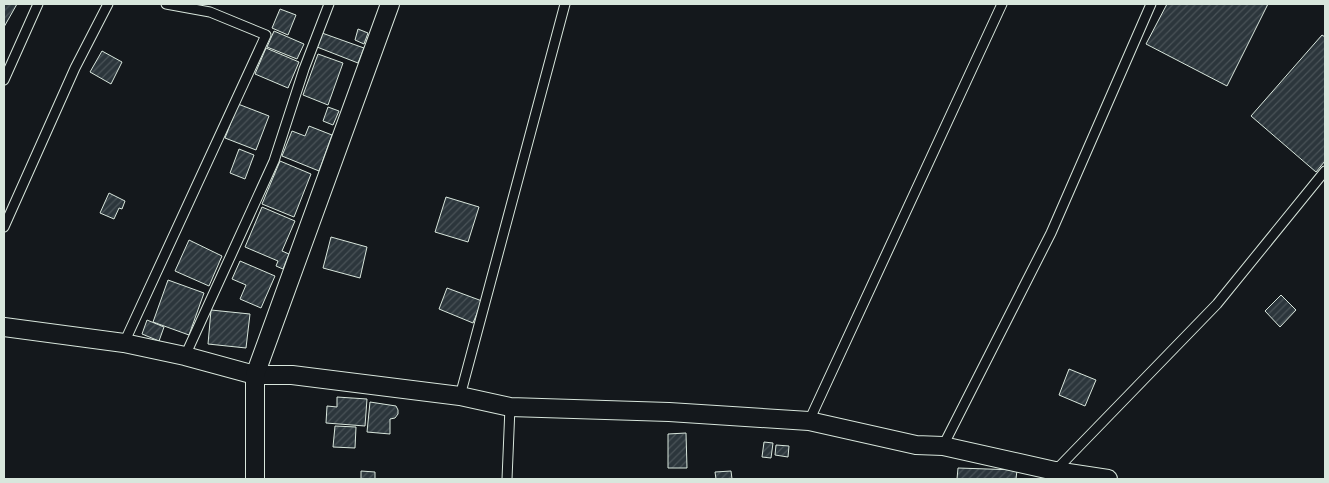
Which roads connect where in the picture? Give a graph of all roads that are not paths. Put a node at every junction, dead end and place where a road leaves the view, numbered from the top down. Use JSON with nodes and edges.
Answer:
{"nodes":[{"id":1,"x":38,"y":4,"type":"edge"},
{"id":2,"x":108,"y":4,"type":"edge"},
{"id":3,"x":166,"y":4,"type":"edge"},
{"id":4,"x":329,"y":4,"type":"edge"},
{"id":5,"x":390,"y":4,"type":"edge"},
{"id":6,"x":565,"y":4,"type":"edge"},
{"id":7,"x":1002,"y":4,"type":"edge"},
{"id":8,"x":1151,"y":4,"type":"edge"},
{"id":9,"x":4,"y":80,"type":"edge"},
{"id":10,"x":1325,"y":171,"type":"edge"},
{"id":11,"x":4,"y":227,"type":"edge"},
{"id":12,"x":4,"y":327,"type":"edge"},
{"id":13,"x":124,"y":343,"type":"junction"},
{"id":14,"x":185,"y":356,"type":"junction"},
{"id":15,"x":255,"y":375,"type":"junction"},
{"id":16,"x":460,"y":396,"type":"junction"},
{"id":17,"x":510,"y":407,"type":"junction"},
{"id":18,"x":809,"y":421,"type":"junction"},
{"id":19,"x":943,"y":446,"type":"junction"},
{"id":20,"x":1055,"y":471,"type":"junction"},
{"id":21,"x":1079,"y":477,"type":"edge"},
{"id":22,"x":255,"y":479,"type":"edge"},
{"id":23,"x":507,"y":479,"type":"edge"},
{"id":24,"x":1108,"y":479,"type":"edge"}],
"edges":[{"from":1,"to":9,"type":"lane"},
{"from":2,"to":11,"type":"lane"},
{"from":3,"to":13,"type":"lane"},
{"from":4,"to":14,"type":"lane"},
{"from":5,"to":15,"type":"street"},
{"from":6,"to":16,"type":"lane"},
{"from":7,"to":18,"type":"lane"},
{"from":8,"to":19,"type":"lane"},
{"from":10,"to":20,"type":"lane"},
{"from":12,"to":13,"type":"street"},
{"from":13,"to":14,"type":"street"},
{"from":14,"to":15,"type":"street"},
{"from":15,"to":16,"type":"street"},
{"from":15,"to":22,"type":"street"},
{"from":16,"to":17,"type":"street"},
{"from":17,"to":18,"type":"street"},
{"from":17,"to":23,"type":"lane"},
{"from":18,"to":19,"type":"street"},
{"from":19,"to":20,"type":"street"},
{"from":20,"to":21,"type":"street"},
{"from":21,"to":24,"type":"street"}]}
